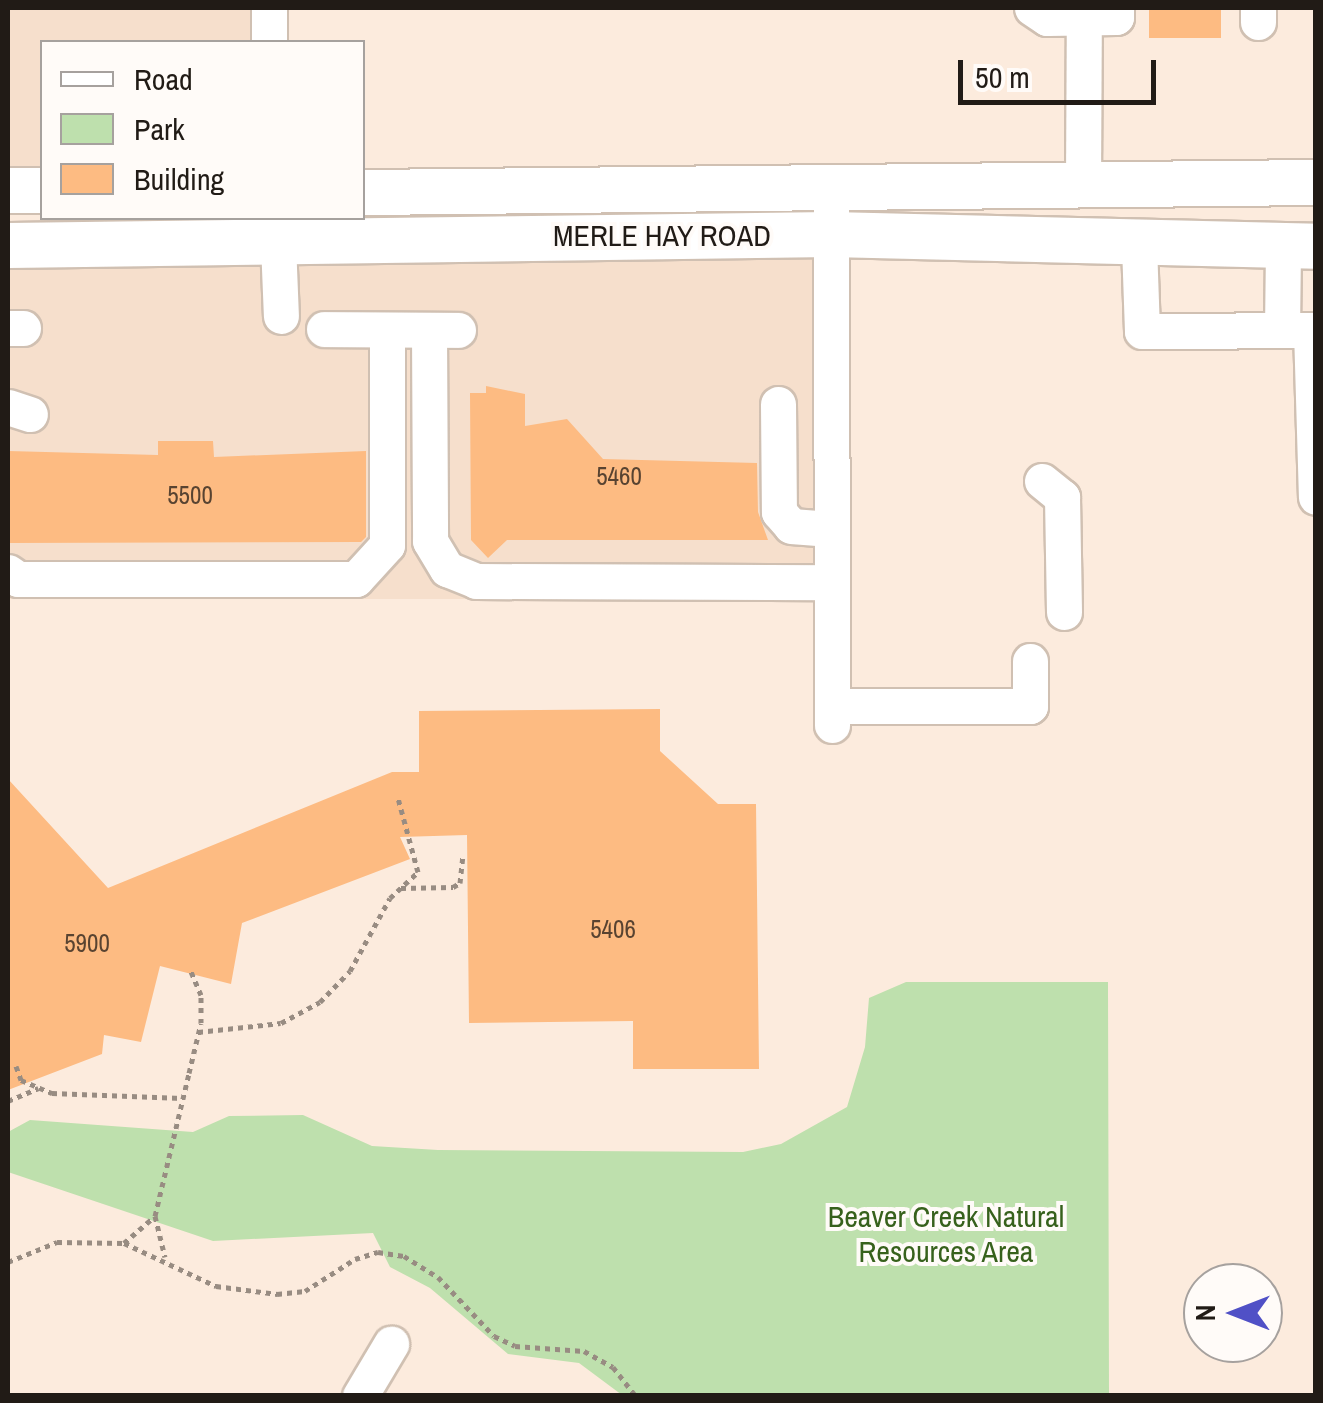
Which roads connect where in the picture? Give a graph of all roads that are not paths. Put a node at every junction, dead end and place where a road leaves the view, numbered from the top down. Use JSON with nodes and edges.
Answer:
{"nodes":[{"id":1,"x":269,"y":8,"type":"edge"},
{"id":2,"x":1032,"y":8,"type":"edge"},
{"id":3,"x":1100,"y":12,"type":"edge"},
{"id":4,"x":269,"y":40,"type":"edge"},
{"id":5,"x":1316,"y":182,"type":"edge"},
{"id":6,"x":1083,"y":184,"type":"junction"},
{"id":7,"x":8,"y":190,"type":"edge"},
{"id":8,"x":40,"y":190,"type":"edge"},
{"id":9,"x":365,"y":192,"type":"edge"},
{"id":10,"x":831,"y":213,"type":"junction"},
{"id":11,"x":278,"y":228,"type":"edge"},
{"id":12,"x":8,"y":245,"type":"edge"},
{"id":13,"x":1139,"y":245,"type":"junction"},
{"id":14,"x":1299,"y":246,"type":"edge"},
{"id":15,"x":281,"y":316,"type":"dead end"},
{"id":16,"x":324,"y":329,"type":"dead end"},
{"id":17,"x":388,"y":330,"type":"junction"},
{"id":18,"x":1303,"y":330,"type":"edge"},
{"id":19,"x":842,"y":405,"type":"junction"},
{"id":20,"x":1042,"y":481,"type":"dead end"},
{"id":21,"x":1316,"y":497,"type":"edge"},
{"id":22,"x":831,"y":529,"type":"junction"},
{"id":23,"x":8,"y":572,"type":"edge"},
{"id":24,"x":831,"y":582,"type":"junction"},
{"id":25,"x":1064,"y":612,"type":"dead end"},
{"id":26,"x":1030,"y":661,"type":"dead end"},
{"id":27,"x":390,"y":1344,"type":"dead end"},
{"id":28,"x":360,"y":1396,"type":"edge"}],
"edges":[{"from":1,"to":4,"type":"street"},
{"from":2,"to":3,"type":"street"},
{"from":3,"to":6,"type":"street"},
{"from":5,"to":6,"type":"main road","name":"MERLE HAY ROAD"},
{"from":6,"to":10,"type":"main road","name":"MERLE HAY ROAD"},
{"from":7,"to":8,"type":"main road"},
{"from":9,"to":10,"type":"main road","name":"MERLE HAY ROAD"},
{"from":10,"to":11,"type":"main road","name":"MERLE HAY ROAD"},
{"from":10,"to":13,"type":"main road","name":"MERLE HAY ROAD"},
{"from":10,"to":19,"type":"street"},
{"from":11,"to":12,"type":"main road","name":"MERLE HAY ROAD"},
{"from":11,"to":15,"type":"street"},
{"from":13,"to":14,"type":"main road","name":"MERLE HAY ROAD"},
{"from":13,"to":18,"type":"street"},
{"from":14,"to":18,"type":"street"},
{"from":16,"to":17,"type":"street"},
{"from":17,"to":23,"type":"street"},
{"from":17,"to":24,"type":"street"},
{"from":18,"to":21,"type":"street"},
{"from":19,"to":22,"type":"street"},
{"from":19,"to":22,"type":"street"},
{"from":20,"to":25,"type":"street"},
{"from":22,"to":24,"type":"street"},
{"from":24,"to":26,"type":"street"},
{"from":27,"to":28,"type":"street"}]}
